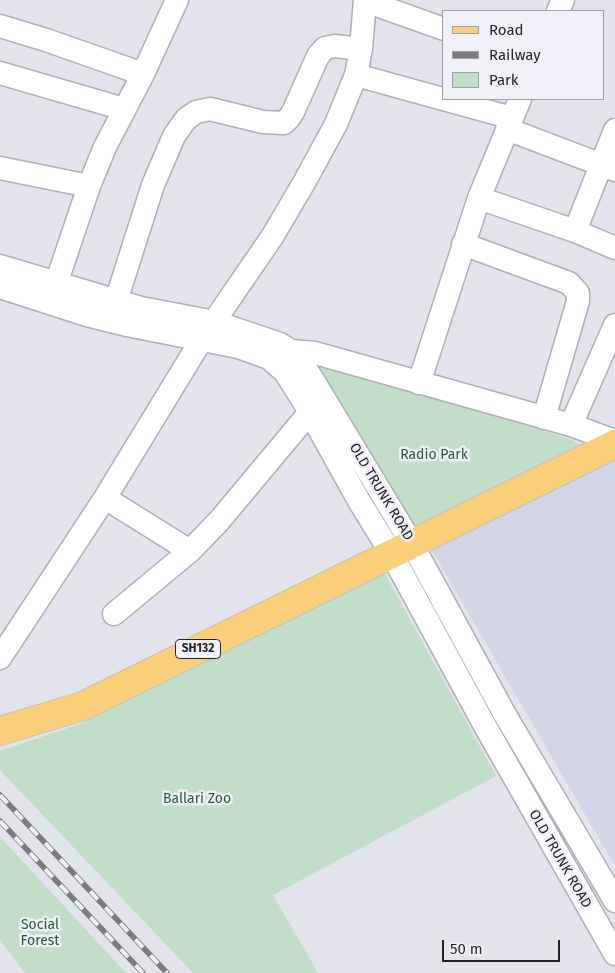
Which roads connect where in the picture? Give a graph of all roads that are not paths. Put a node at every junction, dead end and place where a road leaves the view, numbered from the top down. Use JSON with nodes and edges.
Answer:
{"nodes":[{"id":1,"x":177,"y":0,"type":"edge"},
{"id":2,"x":365,"y":1,"type":"edge"},
{"id":3,"x":0,"y":26,"type":"edge"},
{"id":4,"x":442,"y":28,"type":"edge"},
{"id":5,"x":361,"y":49,"type":"junction"},
{"id":6,"x":0,"y":73,"type":"edge"},
{"id":7,"x":143,"y":74,"type":"junction"},
{"id":8,"x":356,"y":75,"type":"junction"},
{"id":9,"x":442,"y":97,"type":"edge"},
{"id":10,"x":454,"y":100,"type":"edge"},
{"id":11,"x":124,"y":109,"type":"junction"},
{"id":12,"x":513,"y":115,"type":"edge"},
{"id":13,"x":615,"y":130,"type":"edge"},
{"id":14,"x":608,"y":167,"type":"edge"},
{"id":15,"x":0,"y":168,"type":"edge"},
{"id":16,"x":89,"y":186,"type":"junction"},
{"id":17,"x":479,"y":198,"type":"junction"},
{"id":18,"x":576,"y":231,"type":"junction"},
{"id":19,"x":613,"y":242,"type":"edge"},
{"id":20,"x":463,"y":244,"type":"junction"},
{"id":21,"x":0,"y":266,"type":"edge"},
{"id":22,"x":56,"y":284,"type":"junction"},
{"id":23,"x":0,"y":287,"type":"edge"},
{"id":24,"x":116,"y":301,"type":"junction"},
{"id":25,"x":615,"y":325,"type":"edge"},
{"id":26,"x":208,"y":331,"type":"junction"},
{"id":27,"x":291,"y":351,"type":"junction"},
{"id":28,"x":418,"y":383,"type":"junction"},
{"id":29,"x":310,"y":412,"type":"junction"},
{"id":30,"x":544,"y":418,"type":"junction"},
{"id":31,"x":572,"y":425,"type":"junction"},
{"id":32,"x":615,"y":442,"type":"edge"},
{"id":33,"x":105,"y":498,"type":"junction"},
{"id":34,"x":402,"y":549,"type":"junction"},
{"id":35,"x":190,"y":551,"type":"junction"},
{"id":36,"x":114,"y":614,"type":"dead end"},
{"id":37,"x":0,"y":658,"type":"edge"},
{"id":38,"x":0,"y":732,"type":"edge"},
{"id":39,"x":615,"y":901,"type":"edge"},
{"id":40,"x":615,"y":954,"type":"edge"}],
"edges":[{"from":1,"to":7,"type":"street"},
{"from":2,"to":4,"type":"street"},
{"from":2,"to":5,"type":"street"},
{"from":3,"to":7,"type":"street"},
{"from":5,"to":8,"type":"street"},
{"from":5,"to":24,"type":"street"},
{"from":6,"to":11,"type":"street"},
{"from":7,"to":11,"type":"street"},
{"from":8,"to":9,"type":"street"},
{"from":8,"to":26,"type":"street"},
{"from":10,"to":12,"type":"street"},
{"from":11,"to":16,"type":"street"},
{"from":12,"to":14,"type":"street"},
{"from":12,"to":17,"type":"street"},
{"from":13,"to":14,"type":"street"},
{"from":14,"to":18,"type":"street"},
{"from":15,"to":16,"type":"street"},
{"from":16,"to":22,"type":"street"},
{"from":17,"to":18,"type":"street"},
{"from":17,"to":20,"type":"street"},
{"from":18,"to":19,"type":"street"},
{"from":20,"to":28,"type":"street"},
{"from":20,"to":30,"type":"street"},
{"from":21,"to":22,"type":"street","name":"OLD TRUNK ROAD"},
{"from":22,"to":24,"type":"street","name":"OLD TRUNK ROAD"},
{"from":23,"to":26,"type":"street"},
{"from":24,"to":26,"type":"street","name":"OLD TRUNK ROAD"},
{"from":25,"to":31,"type":"street"},
{"from":26,"to":27,"type":"street","name":"OLD TRUNK ROAD"},
{"from":26,"to":29,"type":"street"},
{"from":26,"to":33,"type":"street"},
{"from":27,"to":28,"type":"street"},
{"from":27,"to":34,"type":"street","name":"OLD TRUNK ROAD"},
{"from":28,"to":30,"type":"street"},
{"from":29,"to":34,"type":"street"},
{"from":29,"to":35,"type":"street"},
{"from":30,"to":31,"type":"street"},
{"from":31,"to":32,"type":"street"},
{"from":32,"to":34,"type":"main road","number":"SH132"},
{"from":33,"to":35,"type":"street"},
{"from":33,"to":37,"type":"street"},
{"from":34,"to":38,"type":"main road","number":"SH132"},
{"from":34,"to":39,"type":"street","name":"OLD TRUNK ROAD"},
{"from":34,"to":40,"type":"street","name":"OLD TRUNK ROAD"},
{"from":35,"to":36,"type":"street"}]}
